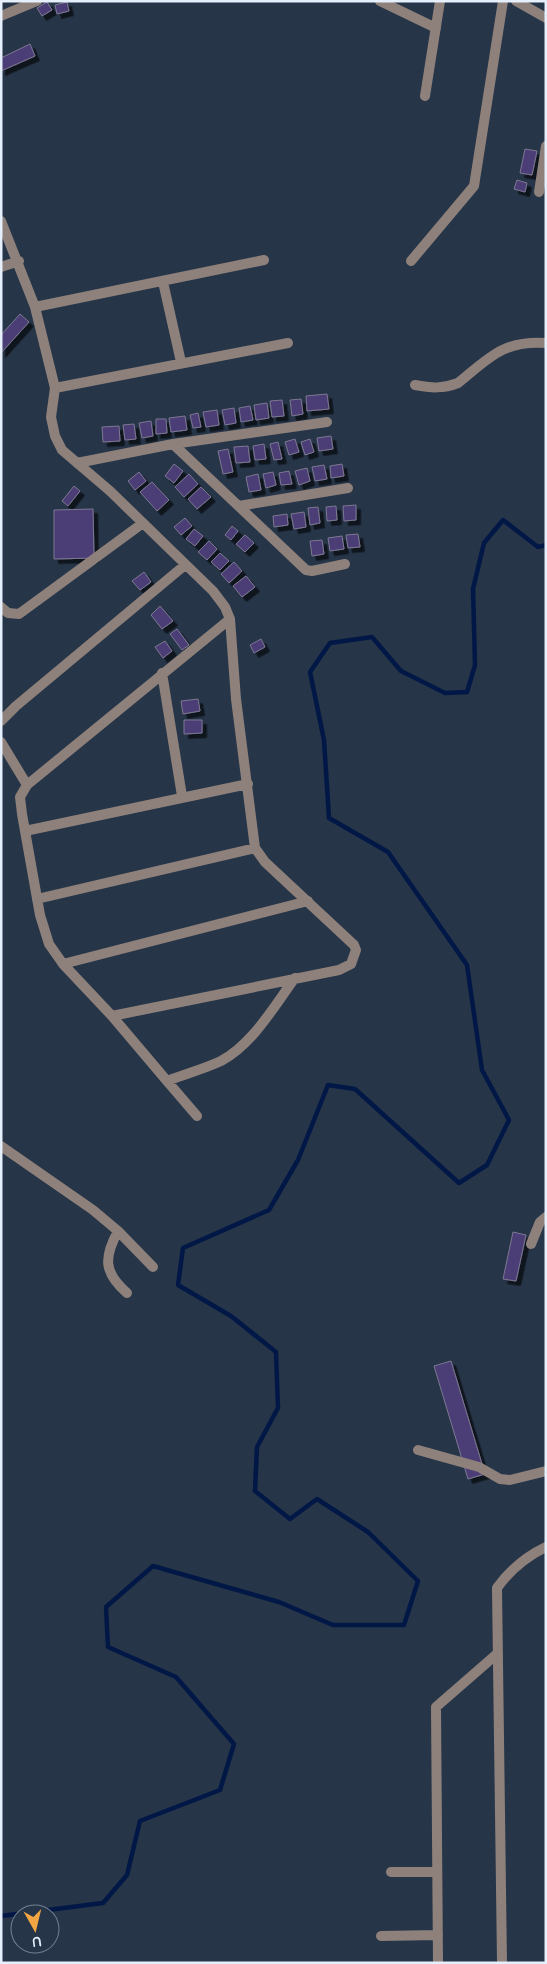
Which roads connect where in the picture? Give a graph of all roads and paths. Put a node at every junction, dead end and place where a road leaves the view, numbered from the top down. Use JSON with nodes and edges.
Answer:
{"nodes":[{"id":1,"x":380,"y":1,"type":"edge"},
{"id":2,"x":440,"y":1,"type":"edge"},
{"id":3,"x":503,"y":1,"type":"edge"},
{"id":4,"x":516,"y":1,"type":"edge"},
{"id":5,"x":35,"y":2,"type":"edge"},
{"id":6,"x":1,"y":16,"type":"edge"},
{"id":7,"x":546,"y":18,"type":"edge"},
{"id":8,"x":436,"y":28,"type":"junction"},
{"id":9,"x":425,"y":96,"type":"dead end"},
{"id":10,"x":546,"y":146,"type":"edge"},
{"id":11,"x":539,"y":192,"type":"dead end"},
{"id":12,"x":1,"y":221,"type":"edge"},
{"id":13,"x":264,"y":260,"type":"dead end"},
{"id":14,"x":19,"y":261,"type":"junction"},
{"id":15,"x":412,"y":261,"type":"dead end"},
{"id":16,"x":1,"y":267,"type":"edge"},
{"id":17,"x":163,"y":282,"type":"junction"},
{"id":18,"x":35,"y":307,"type":"junction"},
{"id":19,"x":288,"y":343,"type":"dead end"},
{"id":20,"x":546,"y":343,"type":"edge"},
{"id":21,"x":181,"y":362,"type":"junction"},
{"id":22,"x":415,"y":386,"type":"dead end"},
{"id":23,"x":55,"y":388,"type":"junction"},
{"id":24,"x":327,"y":422,"type":"dead end"},
{"id":25,"x":173,"y":444,"type":"junction"},
{"id":26,"x":77,"y":463,"type":"junction"},
{"id":27,"x":348,"y":488,"type":"dead end"},
{"id":28,"x":239,"y":506,"type":"junction"},
{"id":29,"x":143,"y":523,"type":"junction"},
{"id":30,"x":345,"y":564,"type":"dead end"},
{"id":31,"x":185,"y":565,"type":"junction"},
{"id":32,"x":1,"y":607,"type":"edge"},
{"id":33,"x":230,"y":618,"type":"junction"},
{"id":34,"x":162,"y":673,"type":"junction"},
{"id":35,"x":1,"y":721,"type":"edge"},
{"id":36,"x":1,"y":742,"type":"edge"},
{"id":37,"x":248,"y":784,"type":"junction"},
{"id":38,"x":27,"y":785,"type":"junction"},
{"id":39,"x":182,"y":796,"type":"junction"},
{"id":40,"x":25,"y":831,"type":"junction"},
{"id":41,"x":255,"y":848,"type":"junction"},
{"id":42,"x":37,"y":899,"type":"junction"},
{"id":43,"x":308,"y":902,"type":"junction"},
{"id":44,"x":62,"y":964,"type":"junction"},
{"id":45,"x":295,"y":978,"type":"junction"},
{"id":46,"x":112,"y":1016,"type":"junction"},
{"id":47,"x":167,"y":1080,"type":"junction"},
{"id":48,"x":196,"y":1116,"type":"dead end"},
{"id":49,"x":1,"y":1146,"type":"edge"},
{"id":50,"x":546,"y":1217,"type":"edge"},
{"id":51,"x":118,"y":1231,"type":"junction"},
{"id":52,"x":532,"y":1244,"type":"dead end"},
{"id":53,"x":153,"y":1267,"type":"dead end"},
{"id":54,"x":127,"y":1293,"type":"dead end"},
{"id":55,"x":418,"y":1450,"type":"dead end"},
{"id":56,"x":546,"y":1470,"type":"edge"},
{"id":57,"x":546,"y":1547,"type":"edge"},
{"id":58,"x":498,"y":1653,"type":"junction"},
{"id":59,"x":391,"y":1872,"type":"dead end"},
{"id":60,"x":437,"y":1872,"type":"junction"},
{"id":61,"x":438,"y":1935,"type":"junction"},
{"id":62,"x":381,"y":1936,"type":"dead end"},
{"id":63,"x":438,"y":1963,"type":"edge"},
{"id":64,"x":502,"y":1963,"type":"edge"}],
"edges":[{"from":1,"to":8,"type":"street"},
{"from":2,"to":8,"type":"street"},
{"from":3,"to":15,"type":"street"},
{"from":4,"to":7,"type":"street"},
{"from":5,"to":6,"type":"street"},
{"from":8,"to":9,"type":"street"},
{"from":10,"to":11,"type":"street"},
{"from":12,"to":14,"type":"street"},
{"from":13,"to":17,"type":"street"},
{"from":14,"to":16,"type":"street"},
{"from":14,"to":18,"type":"street"},
{"from":17,"to":18,"type":"street"},
{"from":17,"to":21,"type":"street"},
{"from":18,"to":23,"type":"street"},
{"from":19,"to":21,"type":"street"},
{"from":20,"to":22,"type":"street"},
{"from":21,"to":23,"type":"street"},
{"from":23,"to":26,"type":"street"},
{"from":24,"to":25,"type":"street"},
{"from":25,"to":26,"type":"street"},
{"from":25,"to":28,"type":"street"},
{"from":26,"to":29,"type":"street"},
{"from":27,"to":28,"type":"street"},
{"from":28,"to":30,"type":"street"},
{"from":29,"to":31,"type":"street"},
{"from":29,"to":32,"type":"street"},
{"from":31,"to":33,"type":"street"},
{"from":31,"to":35,"type":"street"},
{"from":33,"to":34,"type":"street"},
{"from":33,"to":37,"type":"street"},
{"from":34,"to":38,"type":"street"},
{"from":34,"to":39,"type":"street"},
{"from":36,"to":38,"type":"street"},
{"from":37,"to":39,"type":"street"},
{"from":37,"to":41,"type":"street"},
{"from":38,"to":40,"type":"street"},
{"from":39,"to":40,"type":"street"},
{"from":40,"to":42,"type":"street"},
{"from":41,"to":42,"type":"street"},
{"from":41,"to":43,"type":"street"},
{"from":42,"to":44,"type":"street"},
{"from":43,"to":44,"type":"street"},
{"from":43,"to":45,"type":"street"},
{"from":44,"to":46,"type":"street"},
{"from":45,"to":46,"type":"street"},
{"from":45,"to":47,"type":"street"},
{"from":46,"to":47,"type":"street"},
{"from":47,"to":48,"type":"street"},
{"from":49,"to":51,"type":"street"},
{"from":50,"to":52,"type":"street"},
{"from":51,"to":53,"type":"street"},
{"from":51,"to":54,"type":"street"},
{"from":55,"to":56,"type":"street"},
{"from":57,"to":58,"type":"street"},
{"from":58,"to":60,"type":"street"},
{"from":58,"to":64,"type":"street"},
{"from":59,"to":60,"type":"street"},
{"from":60,"to":61,"type":"street"},
{"from":61,"to":62,"type":"street"},
{"from":61,"to":63,"type":"street"}]}
